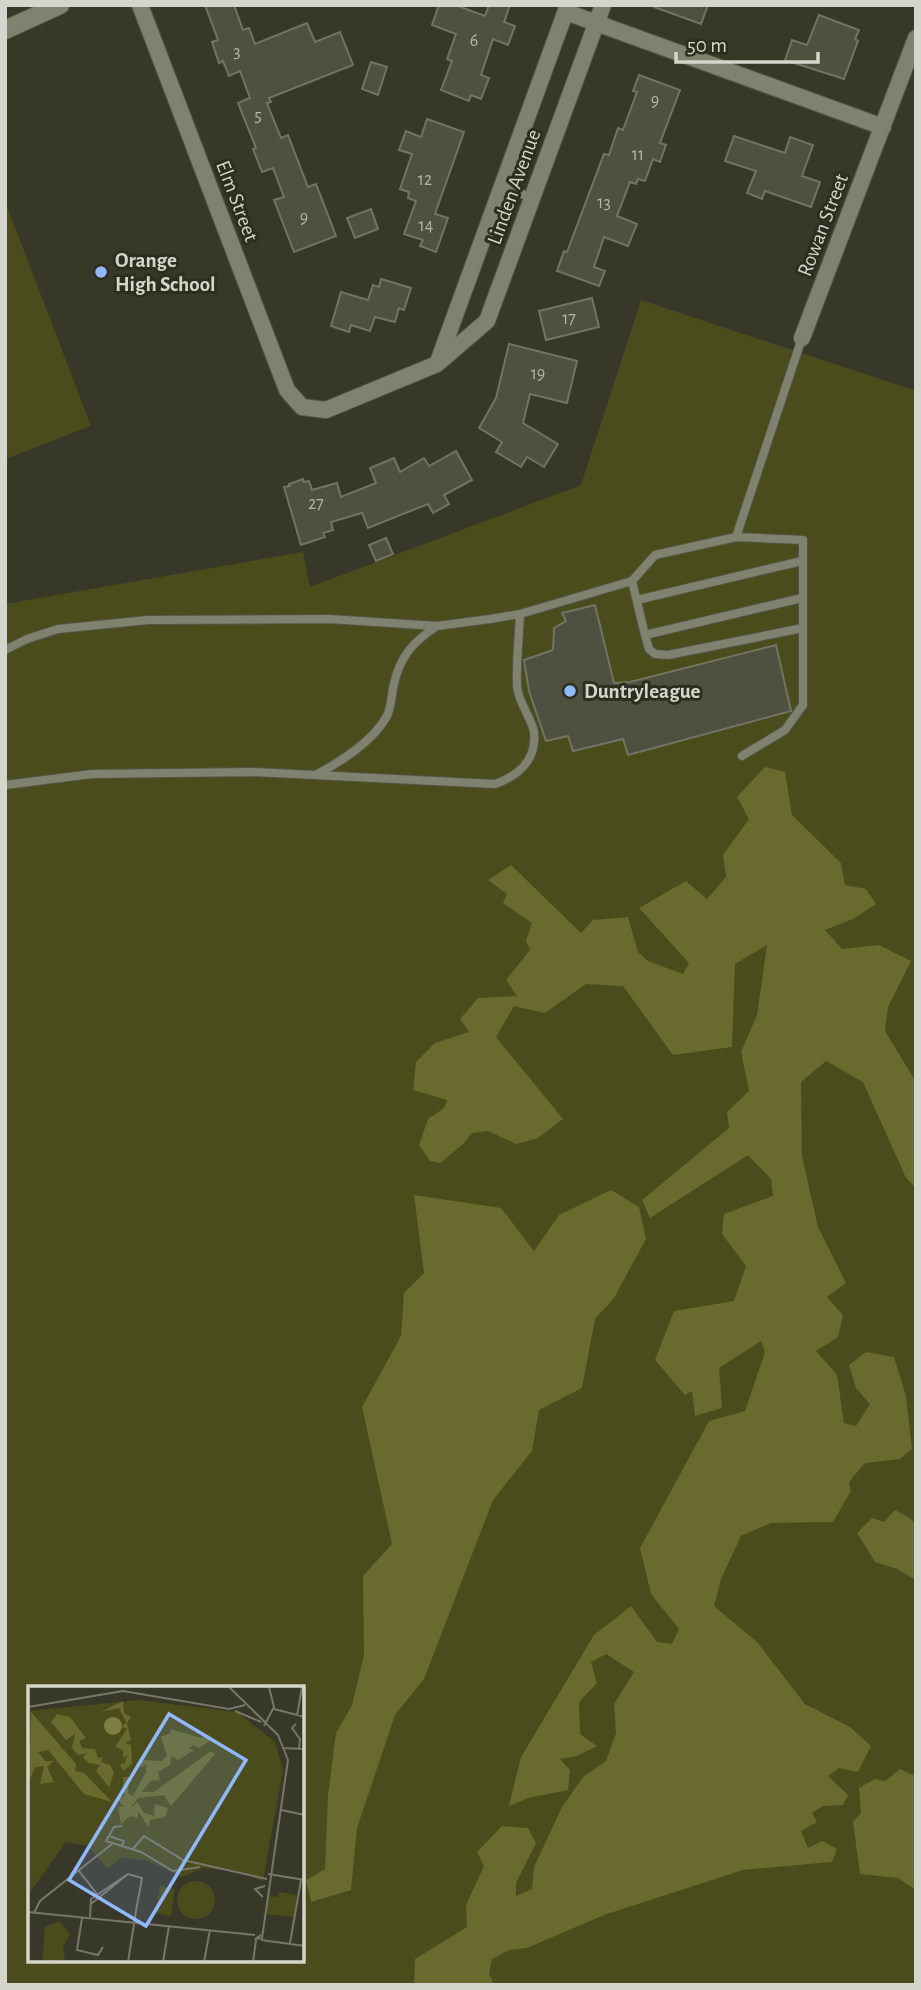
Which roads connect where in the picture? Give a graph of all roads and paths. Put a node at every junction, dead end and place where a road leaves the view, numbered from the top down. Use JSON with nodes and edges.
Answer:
{"nodes":[{"id":1,"x":60,"y":5,"type":"edge"},
{"id":2,"x":140,"y":5,"type":"edge"},
{"id":3,"x":603,"y":5,"type":"edge"},
{"id":4,"x":567,"y":8,"type":"edge"},
{"id":5,"x":597,"y":22,"type":"junction"},
{"id":6,"x":5,"y":30,"type":"edge"},
{"id":7,"x":916,"y":38,"type":"edge"},
{"id":8,"x":883,"y":127,"type":"junction"},
{"id":9,"x":501,"y":186,"type":"junction"},
{"id":10,"x":532,"y":198,"type":"junction"},
{"id":11,"x":802,"y":338,"type":"joint"},
{"id":12,"x":437,"y":364,"type":"junction"},
{"id":13,"x":302,"y":407,"type":"joint"},
{"id":14,"x":736,"y":537,"type":"junction"},
{"id":15,"x":803,"y":561,"type":"junction"},
{"id":16,"x":632,"y":581,"type":"junction"},
{"id":17,"x":802,"y":598,"type":"junction"},
{"id":18,"x":636,"y":600,"type":"junction"},
{"id":19,"x":520,"y":614,"type":"junction"},
{"id":20,"x":437,"y":626,"type":"junction"},
{"id":21,"x":803,"y":628,"type":"junction"},
{"id":22,"x":645,"y":635,"type":"junction"},
{"id":23,"x":5,"y":650,"type":"edge"},
{"id":24,"x":742,"y":756,"type":"dead end"},
{"id":25,"x":315,"y":775,"type":"junction"},
{"id":26,"x":5,"y":785,"type":"edge"}],
"edges":[{"from":1,"to":6,"type":"main road"},
{"from":2,"to":13,"type":"street","name":"Elm Street"},
{"from":3,"to":5,"type":"street","name":"Linden Avenue"},
{"from":4,"to":5,"type":"street"},
{"from":4,"to":9,"type":"street","name":"Linden Avenue"},
{"from":5,"to":8,"type":"street"},
{"from":5,"to":10,"type":"street","name":"Linden Avenue"},
{"from":7,"to":8,"type":"street","name":"Rowan Street"},
{"from":8,"to":11,"type":"street","name":"Rowan Street"},
{"from":9,"to":10,"type":"lane"},
{"from":9,"to":12,"type":"street","name":"Linden Avenue"},
{"from":10,"to":12,"type":"street","name":"Linden Avenue"},
{"from":11,"to":14,"type":"lane"},
{"from":12,"to":13,"type":"street","name":"Linden Avenue"},
{"from":14,"to":15,"type":"lane"},
{"from":14,"to":16,"type":"lane"},
{"from":15,"to":17,"type":"lane"},
{"from":15,"to":18,"type":"lane"},
{"from":16,"to":18,"type":"lane"},
{"from":16,"to":19,"type":"lane"},
{"from":17,"to":21,"type":"lane"},
{"from":17,"to":22,"type":"lane"},
{"from":18,"to":22,"type":"lane"},
{"from":19,"to":20,"type":"lane"},
{"from":19,"to":25,"type":"lane"},
{"from":20,"to":23,"type":"lane"},
{"from":20,"to":25,"type":"lane"},
{"from":21,"to":22,"type":"lane"},
{"from":21,"to":24,"type":"lane"},
{"from":25,"to":26,"type":"lane"}]}
